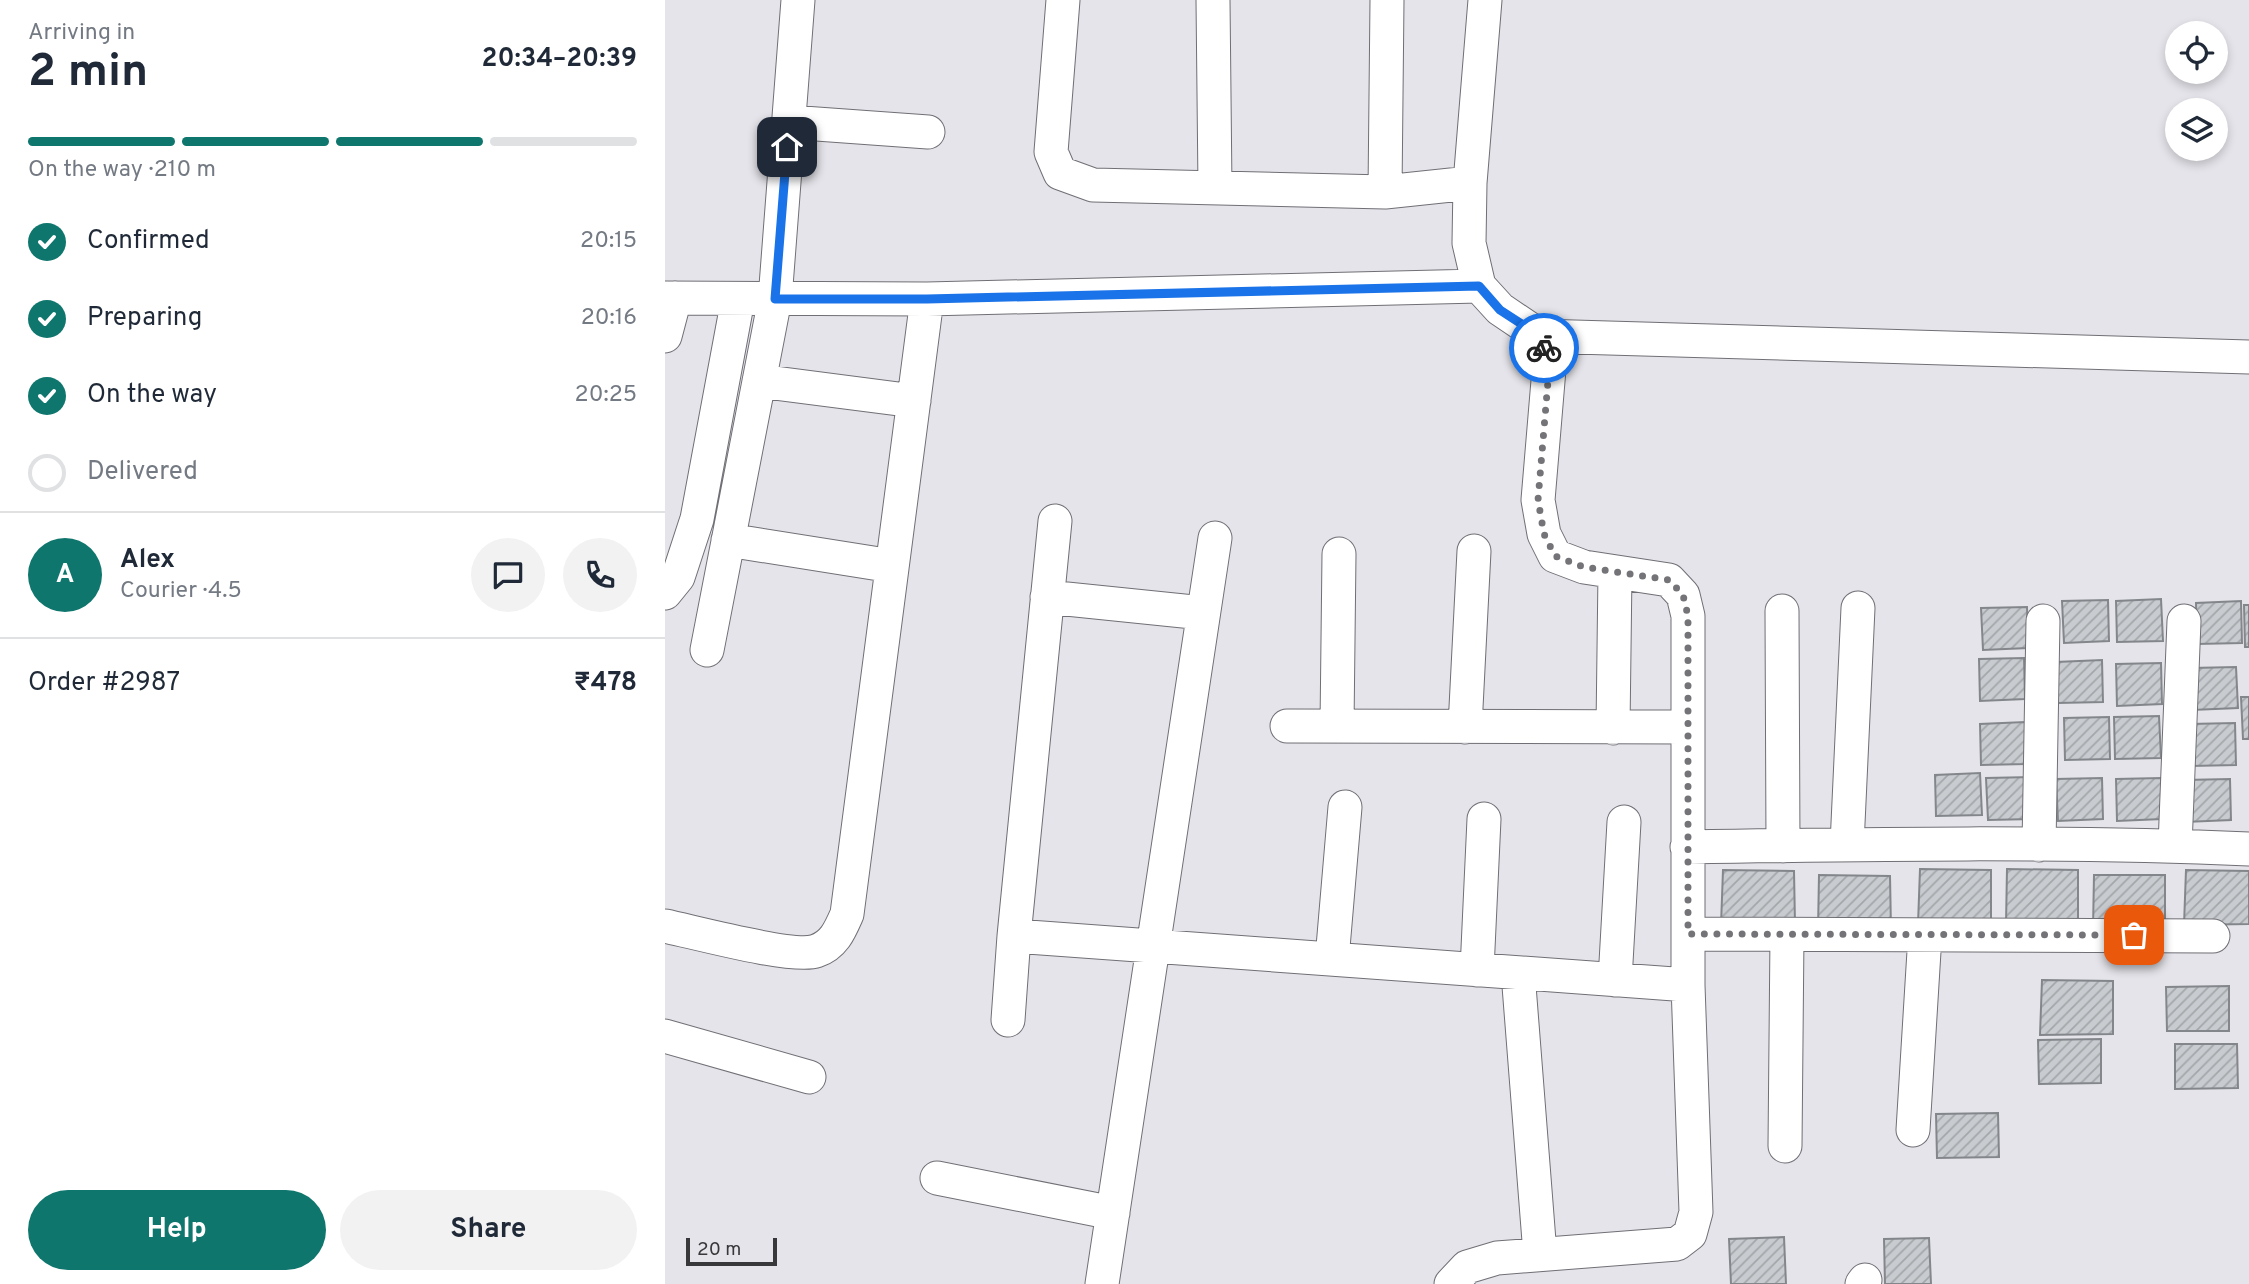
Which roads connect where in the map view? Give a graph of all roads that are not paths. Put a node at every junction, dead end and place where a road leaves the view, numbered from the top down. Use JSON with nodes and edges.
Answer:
{"nodes":[{"id":1,"x":799,"y":0,"type":"edge"},
{"id":2,"x":1063,"y":0,"type":"edge"},
{"id":3,"x":1213,"y":0,"type":"edge"},
{"id":4,"x":1387,"y":0,"type":"edge"},
{"id":5,"x":1485,"y":0,"type":"edge"},
{"id":6,"x":789,"y":122,"type":"junction"},
{"id":7,"x":928,"y":132,"type":"dead end"},
{"id":8,"x":1470,"y":183,"type":"junction"},
{"id":9,"x":1215,"y":188,"type":"junction"},
{"id":10,"x":1385,"y":192,"type":"junction"},
{"id":11,"x":1479,"y":286,"type":"junction"},
{"id":12,"x":670,"y":299,"type":"edge"},
{"id":13,"x":739,"y":299,"type":"junction"},
{"id":14,"x":775,"y":299,"type":"junction"},
{"id":15,"x":927,"y":299,"type":"junction"},
{"id":16,"x":665,"y":336,"type":"edge"},
{"id":17,"x":1540,"y":336,"type":"junction"},
{"id":18,"x":2249,"y":358,"type":"edge"},
{"id":19,"x":759,"y":381,"type":"junction"},
{"id":20,"x":913,"y":401,"type":"junction"},
{"id":21,"x":1055,"y":521,"type":"dead end"},
{"id":22,"x":1215,"y":538,"type":"dead end"},
{"id":23,"x":728,"y":540,"type":"junction"},
{"id":24,"x":1474,"y":551,"type":"dead end"},
{"id":25,"x":1339,"y":554,"type":"dead end"},
{"id":26,"x":892,"y":566,"type":"junction"},
{"id":27,"x":1615,"y":572,"type":"junction"},
{"id":28,"x":665,"y":593,"type":"edge"},
{"id":29,"x":1047,"y":597,"type":"junction"},
{"id":30,"x":1858,"y":608,"type":"dead end"},
{"id":31,"x":1782,"y":611,"type":"dead end"},
{"id":32,"x":1203,"y":613,"type":"junction"},
{"id":33,"x":2043,"y":621,"type":"dead end"},
{"id":34,"x":2184,"y":621,"type":"dead end"},
{"id":35,"x":707,"y":650,"type":"dead end"},
{"id":36,"x":1287,"y":726,"type":"dead end"},
{"id":37,"x":1338,"y":726,"type":"junction"},
{"id":38,"x":1465,"y":727,"type":"junction"},
{"id":39,"x":1687,"y":727,"type":"junction"},
{"id":40,"x":1613,"y":729,"type":"junction"},
{"id":41,"x":1345,"y":807,"type":"dead end"},
{"id":42,"x":1484,"y":819,"type":"dead end"},
{"id":43,"x":1624,"y":822,"type":"dead end"},
{"id":44,"x":1847,"y":845,"type":"junction"},
{"id":45,"x":2039,"y":845,"type":"junction"},
{"id":46,"x":1783,"y":846,"type":"junction"},
{"id":47,"x":2175,"y":846,"type":"junction"},
{"id":48,"x":1687,"y":848,"type":"junction"},
{"id":49,"x":2249,"y":849,"type":"edge"},
{"id":50,"x":665,"y":926,"type":"edge"},
{"id":51,"x":1688,"y":934,"type":"junction"},
{"id":52,"x":1787,"y":934,"type":"junction"},
{"id":53,"x":1924,"y":935,"type":"junction"},
{"id":54,"x":1014,"y":936,"type":"junction"},
{"id":55,"x":2213,"y":936,"type":"dead end"},
{"id":56,"x":1153,"y":947,"type":"junction"},
{"id":57,"x":1332,"y":959,"type":"junction"},
{"id":58,"x":1477,"y":970,"type":"junction"},
{"id":59,"x":1518,"y":973,"type":"junction"},
{"id":60,"x":1615,"y":980,"type":"junction"},
{"id":61,"x":1688,"y":985,"type":"junction"},
{"id":62,"x":1009,"y":1020,"type":"dead end"},
{"id":63,"x":665,"y":1036,"type":"edge"},
{"id":64,"x":809,"y":1077,"type":"dead end"},
{"id":65,"x":1913,"y":1130,"type":"dead end"},
{"id":66,"x":1785,"y":1146,"type":"dead end"},
{"id":67,"x":937,"y":1178,"type":"dead end"},
{"id":68,"x":1113,"y":1213,"type":"junction"},
{"id":69,"x":1540,"y":1254,"type":"junction"},
{"id":70,"x":1102,"y":1284,"type":"edge"},
{"id":71,"x":1451,"y":1284,"type":"edge"}],
"edges":[{"from":1,"to":6,"type":"street"},
{"from":2,"to":9,"type":"street"},
{"from":3,"to":9,"type":"street"},
{"from":4,"to":10,"type":"street"},
{"from":5,"to":8,"type":"street"},
{"from":6,"to":7,"type":"street"},
{"from":6,"to":14,"type":"street"},
{"from":8,"to":10,"type":"street"},
{"from":8,"to":11,"type":"street"},
{"from":9,"to":10,"type":"street"},
{"from":11,"to":15,"type":"street"},
{"from":11,"to":17,"type":"street"},
{"from":12,"to":13,"type":"street"},
{"from":12,"to":16,"type":"street"},
{"from":13,"to":14,"type":"street"},
{"from":13,"to":28,"type":"street"},
{"from":14,"to":15,"type":"street"},
{"from":14,"to":19,"type":"street"},
{"from":15,"to":20,"type":"street"},
{"from":17,"to":18,"type":"street"},
{"from":17,"to":27,"type":"street"},
{"from":19,"to":20,"type":"street"},
{"from":19,"to":23,"type":"street"},
{"from":20,"to":26,"type":"street"},
{"from":21,"to":29,"type":"street"},
{"from":22,"to":32,"type":"street"},
{"from":23,"to":26,"type":"street"},
{"from":23,"to":35,"type":"street"},
{"from":24,"to":38,"type":"street"},
{"from":25,"to":37,"type":"street"},
{"from":26,"to":50,"type":"street"},
{"from":27,"to":39,"type":"street"},
{"from":27,"to":40,"type":"street"},
{"from":29,"to":32,"type":"street"},
{"from":29,"to":54,"type":"street"},
{"from":30,"to":44,"type":"street"},
{"from":31,"to":46,"type":"street"},
{"from":32,"to":56,"type":"street"},
{"from":33,"to":45,"type":"street"},
{"from":34,"to":47,"type":"street"},
{"from":36,"to":37,"type":"street"},
{"from":37,"to":38,"type":"street"},
{"from":38,"to":40,"type":"street"},
{"from":39,"to":40,"type":"street"},
{"from":39,"to":48,"type":"street"},
{"from":41,"to":57,"type":"street"},
{"from":42,"to":58,"type":"street"},
{"from":43,"to":60,"type":"street"},
{"from":44,"to":45,"type":"street"},
{"from":44,"to":46,"type":"street"},
{"from":45,"to":47,"type":"street"},
{"from":46,"to":48,"type":"street"},
{"from":47,"to":49,"type":"street"},
{"from":48,"to":51,"type":"street"},
{"from":51,"to":52,"type":"street"},
{"from":51,"to":61,"type":"street"},
{"from":52,"to":53,"type":"street"},
{"from":52,"to":66,"type":"street"},
{"from":53,"to":55,"type":"street"},
{"from":53,"to":65,"type":"street"},
{"from":54,"to":56,"type":"street"},
{"from":54,"to":62,"type":"street"},
{"from":56,"to":57,"type":"street"},
{"from":56,"to":68,"type":"street"},
{"from":57,"to":58,"type":"street"},
{"from":58,"to":59,"type":"street"},
{"from":59,"to":60,"type":"street"},
{"from":59,"to":69,"type":"street"},
{"from":60,"to":61,"type":"street"},
{"from":61,"to":69,"type":"street"},
{"from":63,"to":64,"type":"street"},
{"from":67,"to":68,"type":"street"},
{"from":68,"to":70,"type":"street"},
{"from":69,"to":71,"type":"street"}]}
